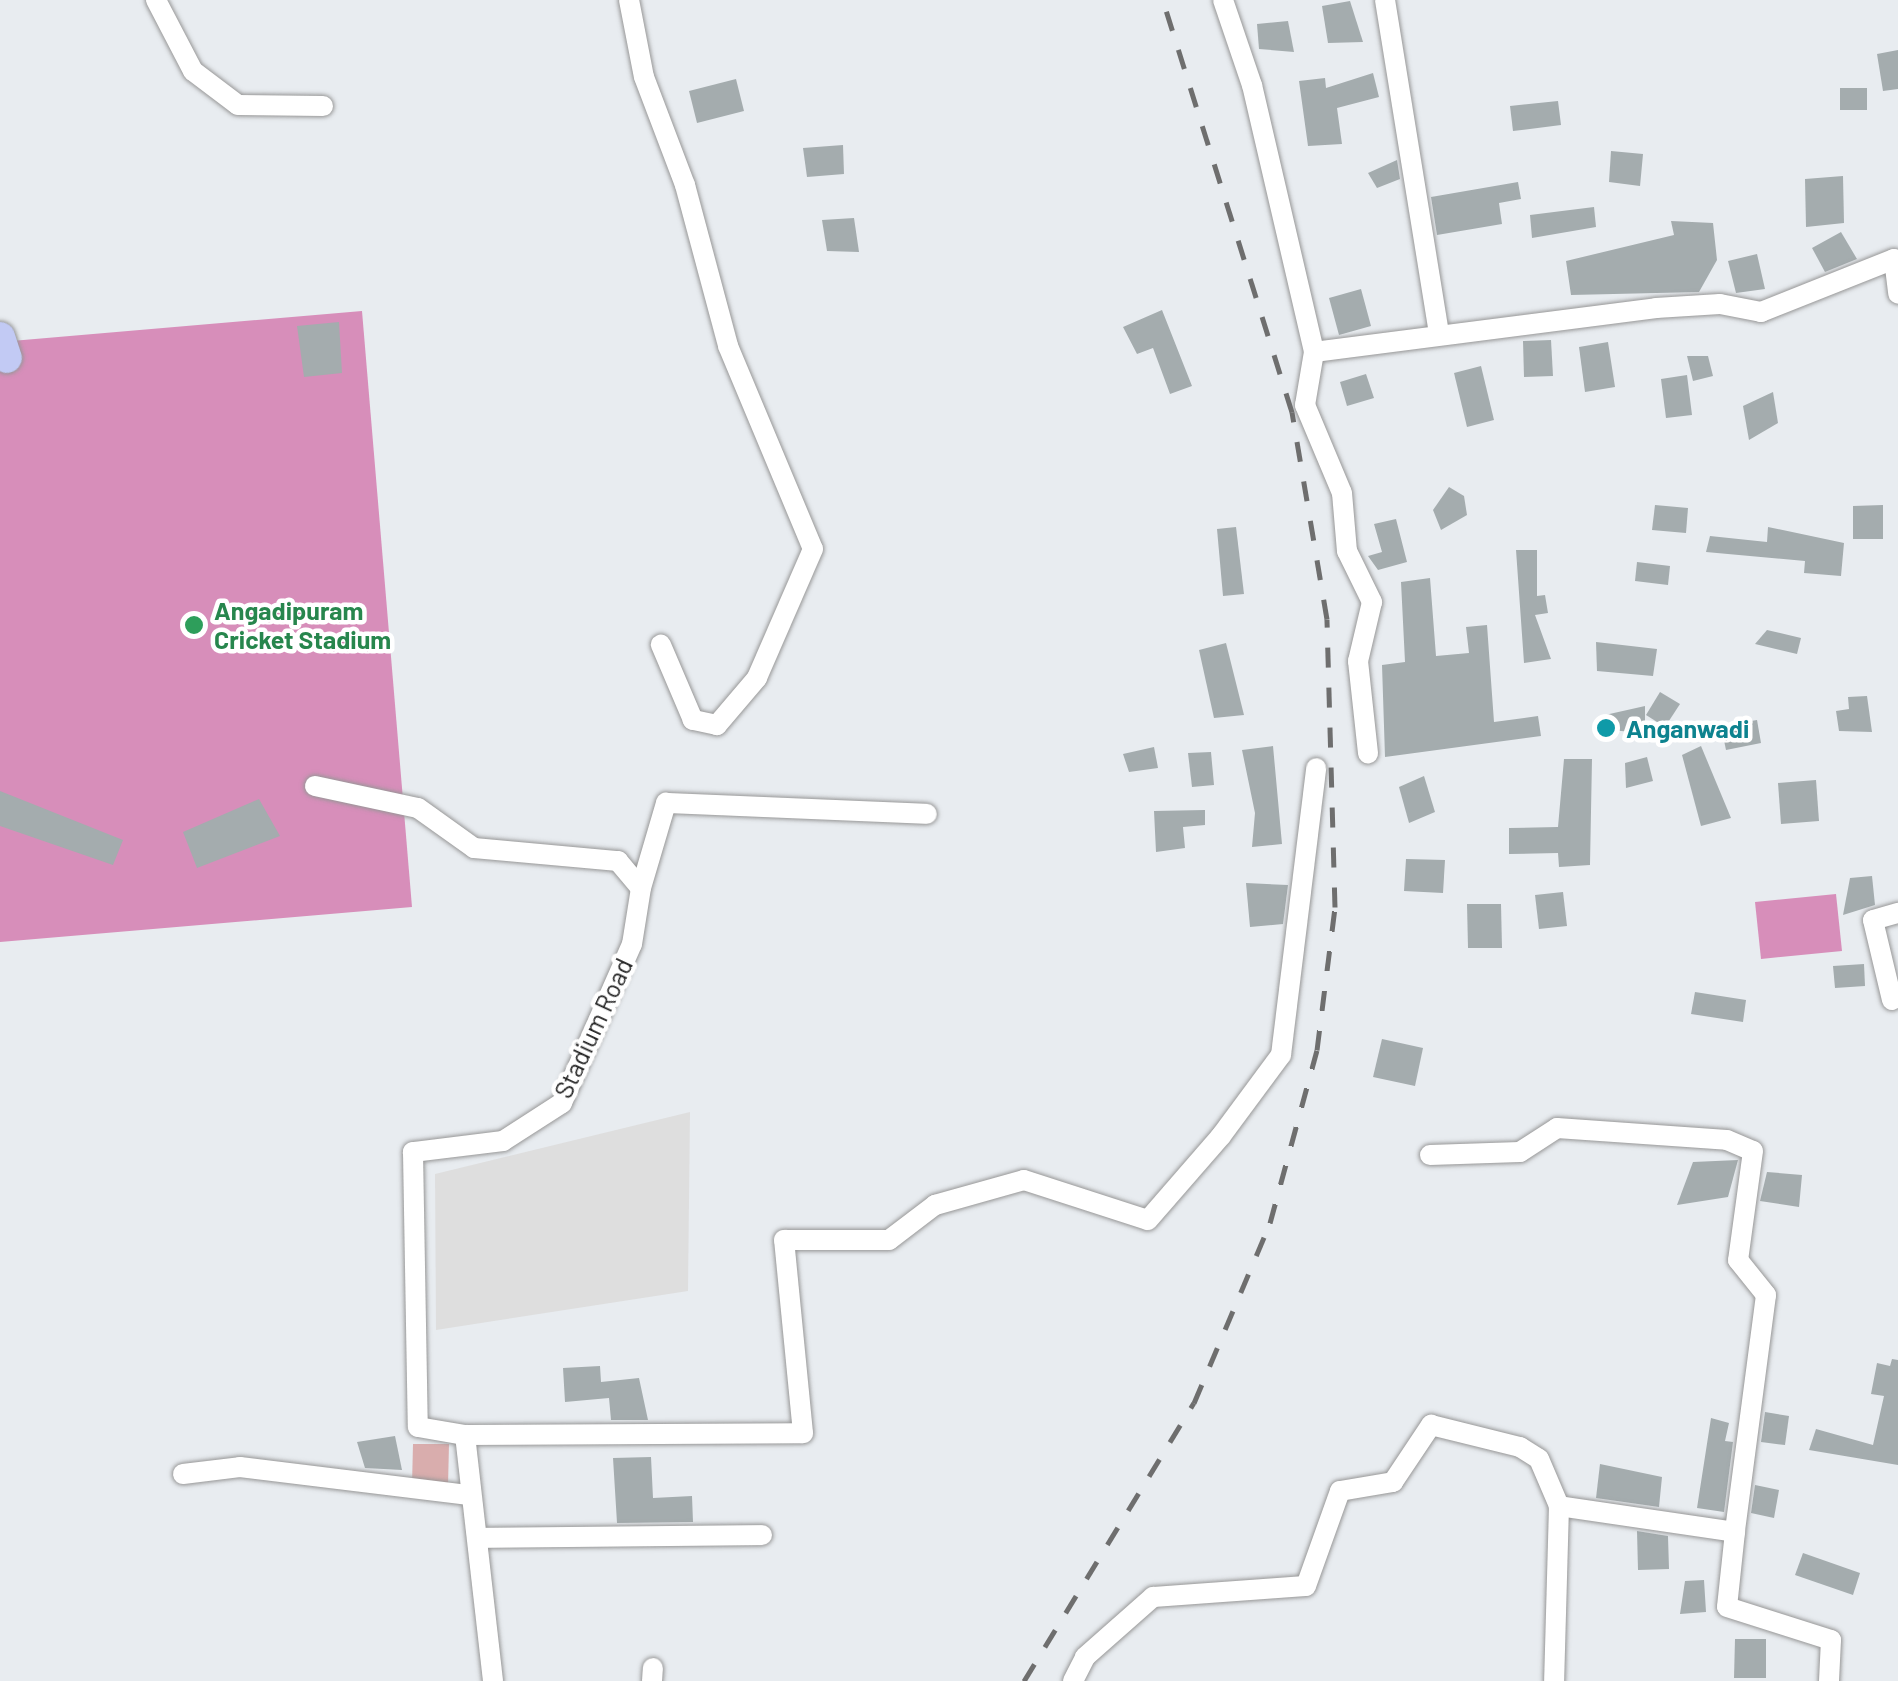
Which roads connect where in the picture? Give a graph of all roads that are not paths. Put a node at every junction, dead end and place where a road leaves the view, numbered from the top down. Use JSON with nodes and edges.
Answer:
{"nodes":[{"id":1,"x":156,"y":0,"type":"edge"},
{"id":2,"x":629,"y":0,"type":"edge"},
{"id":3,"x":1223,"y":0,"type":"edge"},
{"id":4,"x":1384,"y":0,"type":"edge"},
{"id":5,"x":323,"y":106,"type":"dead end"},
{"id":6,"x":1896,"y":253,"type":"edge"},
{"id":7,"x":1898,"y":294,"type":"edge"},
{"id":8,"x":1439,"y":333,"type":"junction"},
{"id":9,"x":1314,"y":352,"type":"junction"},
{"id":10,"x":661,"y":645,"type":"dead end"},
{"id":11,"x":1368,"y":753,"type":"dead end"},
{"id":12,"x":1316,"y":768,"type":"dead end"},
{"id":13,"x":315,"y":786,"type":"dead end"},
{"id":14,"x":927,"y":814,"type":"dead end"},
{"id":15,"x":641,"y":888,"type":"junction"},
{"id":16,"x":1898,"y":913,"type":"edge"},
{"id":17,"x":1892,"y":1000,"type":"dead end"},
{"id":18,"x":1430,"y":1155,"type":"dead end"},
{"id":19,"x":465,"y":1435,"type":"junction"},
{"id":20,"x":183,"y":1474,"type":"dead end"},
{"id":21,"x":469,"y":1496,"type":"junction"},
{"id":22,"x":1559,"y":1506,"type":"junction"},
{"id":23,"x":1735,"y":1532,"type":"junction"},
{"id":24,"x":762,"y":1535,"type":"dead end"},
{"id":25,"x":477,"y":1538,"type":"junction"},
{"id":26,"x":494,"y":1681,"type":"edge"},
{"id":27,"x":1074,"y":1681,"type":"edge"},
{"id":28,"x":1554,"y":1681,"type":"edge"},
{"id":29,"x":1829,"y":1681,"type":"edge"}],
"edges":[{"from":1,"to":5,"type":"street"},
{"from":2,"to":10,"type":"street"},
{"from":3,"to":9,"type":"street"},
{"from":4,"to":8,"type":"street"},
{"from":6,"to":7,"type":"street"},
{"from":6,"to":8,"type":"street"},
{"from":8,"to":9,"type":"street"},
{"from":9,"to":11,"type":"street"},
{"from":12,"to":19,"type":"street"},
{"from":13,"to":15,"type":"street"},
{"from":14,"to":15,"type":"street"},
{"from":15,"to":19,"type":"street","name":"Stadium Road"},
{"from":16,"to":17,"type":"street"},
{"from":18,"to":23,"type":"street"},
{"from":19,"to":21,"type":"street"},
{"from":20,"to":21,"type":"street"},
{"from":21,"to":25,"type":"street"},
{"from":22,"to":23,"type":"street"},
{"from":22,"to":27,"type":"street"},
{"from":22,"to":28,"type":"street"},
{"from":23,"to":29,"type":"street"},
{"from":24,"to":25,"type":"street"},
{"from":25,"to":26,"type":"street"}]}
